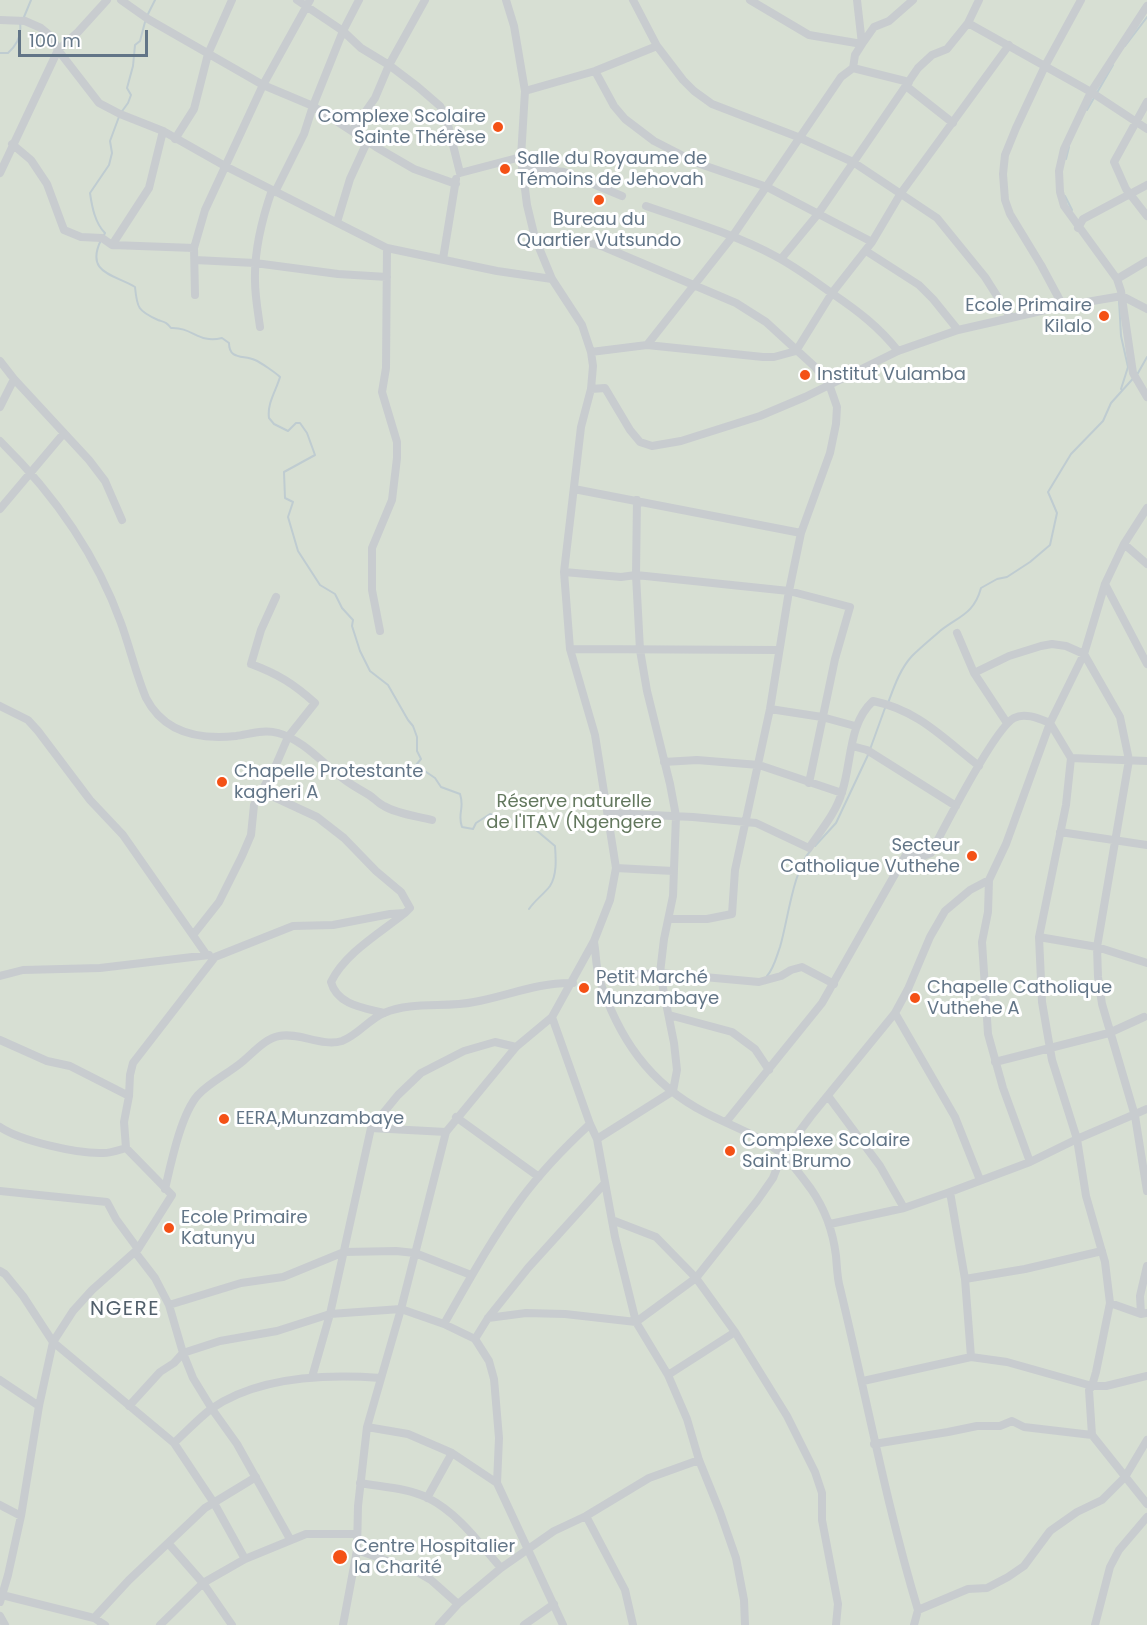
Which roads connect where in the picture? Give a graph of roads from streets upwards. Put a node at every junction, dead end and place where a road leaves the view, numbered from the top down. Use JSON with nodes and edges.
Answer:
{"nodes":[{"id":1,"x":107,"y":0,"type":"edge"},
{"id":2,"x":121,"y":0,"type":"edge"},
{"id":3,"x":232,"y":0,"type":"edge"},
{"id":4,"x":297,"y":0,"type":"edge"},
{"id":5,"x":359,"y":0,"type":"edge"},
{"id":6,"x":425,"y":0,"type":"edge"},
{"id":7,"x":506,"y":0,"type":"edge"},
{"id":8,"x":633,"y":0,"type":"edge"},
{"id":9,"x":750,"y":0,"type":"edge"},
{"id":10,"x":857,"y":0,"type":"edge"},
{"id":11,"x":913,"y":0,"type":"edge"},
{"id":12,"x":979,"y":0,"type":"edge"},
{"id":13,"x":1081,"y":0,"type":"edge"},
{"id":14,"x":309,"y":3,"type":"edge"},
{"id":15,"x":1147,"y":6,"type":"edge"},
{"id":16,"x":0,"y":20,"type":"edge"},
{"id":17,"x":969,"y":23,"type":"junction"},
{"id":18,"x":343,"y":31,"type":"junction"},
{"id":19,"x":862,"y":44,"type":"junction"},
{"id":20,"x":1009,"y":45,"type":"junction"},
{"id":21,"x":657,"y":46,"type":"junction"},
{"id":22,"x":58,"y":50,"type":"junction"},
{"id":23,"x":208,"y":54,"type":"junction"},
{"id":24,"x":389,"y":65,"type":"junction"},
{"id":25,"x":1045,"y":66,"type":"junction"},
{"id":26,"x":852,"y":68,"type":"junction"},
{"id":27,"x":595,"y":71,"type":"junction"},
{"id":28,"x":907,"y":84,"type":"junction"},
{"id":29,"x":263,"y":86,"type":"junction"},
{"id":30,"x":525,"y":91,"type":"junction"},
{"id":31,"x":1094,"y":94,"type":"junction"},
{"id":32,"x":1147,"y":102,"type":"edge"},
{"id":33,"x":313,"y":106,"type":"junction"},
{"id":34,"x":1136,"y":120,"type":"junction"},
{"id":35,"x":953,"y":123,"type":"junction"},
{"id":36,"x":1147,"y":129,"type":"edge"},
{"id":37,"x":352,"y":130,"type":"junction"},
{"id":38,"x":163,"y":132,"type":"junction"},
{"id":39,"x":451,"y":136,"type":"junction"},
{"id":40,"x":798,"y":137,"type":"junction"},
{"id":41,"x":175,"y":139,"type":"junction"},
{"id":42,"x":367,"y":142,"type":"junction"},
{"id":43,"x":12,"y":144,"type":"junction"},
{"id":44,"x":521,"y":157,"type":"junction"},
{"id":45,"x":853,"y":162,"type":"junction"},
{"id":46,"x":225,"y":166,"type":"junction"},
{"id":47,"x":522,"y":167,"type":"junction"},
{"id":48,"x":0,"y":173,"type":"edge"},
{"id":49,"x":456,"y":184,"type":"junction"},
{"id":50,"x":1147,"y":185,"type":"edge"},
{"id":51,"x":767,"y":187,"type":"junction"},
{"id":52,"x":274,"y":191,"type":"junction"},
{"id":53,"x":901,"y":193,"type":"junction"},
{"id":54,"x":1130,"y":194,"type":"junction"},
{"id":55,"x":622,"y":196,"type":"dead end"},
{"id":56,"x":646,"y":206,"type":"dead end"},
{"id":57,"x":818,"y":214,"type":"junction"},
{"id":58,"x":1147,"y":216,"type":"edge"},
{"id":59,"x":337,"y":222,"type":"junction"},
{"id":60,"x":1078,"y":228,"type":"junction"},
{"id":61,"x":732,"y":237,"type":"junction"},
{"id":62,"x":535,"y":238,"type":"junction"},
{"id":63,"x":872,"y":242,"type":"junction"},
{"id":64,"x":112,"y":245,"type":"junction"},
{"id":65,"x":194,"y":248,"type":"junction"},
{"id":66,"x":387,"y":248,"type":"junction"},
{"id":67,"x":866,"y":251,"type":"junction"},
{"id":68,"x":443,"y":259,"type":"junction"},
{"id":69,"x":781,"y":259,"type":"junction"},
{"id":70,"x":195,"y":260,"type":"junction"},
{"id":71,"x":1147,"y":261,"type":"edge"},
{"id":72,"x":255,"y":263,"type":"junction"},
{"id":73,"x":1120,"y":276,"type":"junction"},
{"id":74,"x":387,"y":277,"type":"junction"},
{"id":75,"x":552,"y":279,"type":"junction"},
{"id":76,"x":694,"y":286,"type":"junction"},
{"id":77,"x":832,"y":293,"type":"junction"},
{"id":78,"x":195,"y":295,"type":"dead end"},
{"id":79,"x":1123,"y":296,"type":"junction"},
{"id":80,"x":1063,"y":306,"type":"junction"},
{"id":81,"x":1147,"y":309,"type":"edge"},
{"id":82,"x":1011,"y":318,"type":"junction"},
{"id":83,"x":260,"y":327,"type":"dead end"},
{"id":84,"x":958,"y":330,"type":"junction"},
{"id":85,"x":647,"y":345,"type":"junction"},
{"id":86,"x":796,"y":351,"type":"junction"},
{"id":87,"x":898,"y":351,"type":"junction"},
{"id":88,"x":591,"y":352,"type":"junction"},
{"id":89,"x":0,"y":362,"type":"edge"},
{"id":90,"x":14,"y":380,"type":"junction"},
{"id":91,"x":828,"y":384,"type":"junction"},
{"id":92,"x":591,"y":389,"type":"junction"},
{"id":93,"x":1147,"y":397,"type":"edge"},
{"id":94,"x":0,"y":407,"type":"edge"},
{"id":95,"x":64,"y":433,"type":"junction"},
{"id":96,"x":0,"y":441,"type":"edge"},
{"id":97,"x":31,"y":471,"type":"junction"},
{"id":98,"x":574,"y":489,"type":"junction"},
{"id":99,"x":637,"y":500,"type":"junction"},
{"id":100,"x":1147,"y":508,"type":"edge"},
{"id":101,"x":0,"y":509,"type":"edge"},
{"id":102,"x":122,"y":520,"type":"dead end"},
{"id":103,"x":801,"y":533,"type":"junction"},
{"id":104,"x":1124,"y":544,"type":"junction"},
{"id":105,"x":1147,"y":564,"type":"edge"},
{"id":106,"x":564,"y":572,"type":"junction"},
{"id":107,"x":636,"y":575,"type":"junction"},
{"id":108,"x":1105,"y":584,"type":"junction"},
{"id":109,"x":789,"y":591,"type":"junction"},
{"id":110,"x":276,"y":597,"type":"dead end"},
{"id":111,"x":380,"y":631,"type":"dead end"},
{"id":112,"x":957,"y":633,"type":"dead end"},
{"id":113,"x":570,"y":649,"type":"junction"},
{"id":114,"x":640,"y":650,"type":"junction"},
{"id":115,"x":779,"y":650,"type":"junction"},
{"id":116,"x":1084,"y":654,"type":"junction"},
{"id":117,"x":1147,"y":664,"type":"edge"},
{"id":118,"x":974,"y":673,"type":"junction"},
{"id":119,"x":0,"y":706,"type":"edge"},
{"id":120,"x":770,"y":709,"type":"junction"},
{"id":121,"x":822,"y":717,"type":"junction"},
{"id":122,"x":1007,"y":723,"type":"junction"},
{"id":123,"x":1050,"y":723,"type":"junction"},
{"id":124,"x":855,"y":726,"type":"junction"},
{"id":125,"x":288,"y":737,"type":"junction"},
{"id":126,"x":852,"y":746,"type":"junction"},
{"id":127,"x":1071,"y":758,"type":"junction"},
{"id":128,"x":1129,"y":760,"type":"junction"},
{"id":129,"x":1147,"y":761,"type":"edge"},
{"id":130,"x":664,"y":762,"type":"junction"},
{"id":131,"x":759,"y":765,"type":"junction"},
{"id":132,"x":979,"y":766,"type":"junction"},
{"id":133,"x":809,"y":783,"type":"junction"},
{"id":134,"x":261,"y":790,"type":"junction"},
{"id":135,"x":842,"y":793,"type":"junction"},
{"id":136,"x":956,"y":806,"type":"junction"},
{"id":137,"x":609,"y":813,"type":"junction"},
{"id":138,"x":676,"y":816,"type":"junction"},
{"id":139,"x":432,"y":820,"type":"dead end"},
{"id":140,"x":744,"y":822,"type":"junction"},
{"id":141,"x":1060,"y":832,"type":"junction"},
{"id":142,"x":1115,"y":840,"type":"junction"},
{"id":143,"x":1147,"y":845,"type":"edge"},
{"id":144,"x":616,"y":868,"type":"junction"},
{"id":145,"x":673,"y":871,"type":"junction"},
{"id":146,"x":989,"y":880,"type":"junction"},
{"id":147,"x":405,"y":913,"type":"junction"},
{"id":148,"x":670,"y":918,"type":"junction"},
{"id":149,"x":193,"y":935,"type":"junction"},
{"id":150,"x":1039,"y":937,"type":"junction"},
{"id":151,"x":594,"y":941,"type":"junction"},
{"id":152,"x":1097,"y":947,"type":"junction"},
{"id":153,"x":211,"y":955,"type":"junction"},
{"id":154,"x":1147,"y":963,"type":"edge"},
{"id":155,"x":660,"y":973,"type":"junction"},
{"id":156,"x":0,"y":976,"type":"edge"},
{"id":157,"x":598,"y":976,"type":"junction"},
{"id":158,"x":573,"y":983,"type":"junction"},
{"id":159,"x":834,"y":984,"type":"junction"},
{"id":160,"x":384,"y":1013,"type":"junction"},
{"id":161,"x":895,"y":1013,"type":"junction"},
{"id":162,"x":669,"y":1015,"type":"junction"},
{"id":163,"x":552,"y":1017,"type":"junction"},
{"id":164,"x":1144,"y":1017,"type":"dead end"},
{"id":165,"x":1109,"y":1033,"type":"junction"},
{"id":166,"x":0,"y":1040,"type":"edge"},
{"id":167,"x":516,"y":1047,"type":"junction"},
{"id":168,"x":1050,"y":1049,"type":"junction"},
{"id":169,"x":994,"y":1062,"type":"junction"},
{"id":170,"x":770,"y":1070,"type":"junction"},
{"id":171,"x":673,"y":1091,"type":"junction"},
{"id":172,"x":129,"y":1096,"type":"junction"},
{"id":173,"x":828,"y":1096,"type":"junction"},
{"id":174,"x":1147,"y":1110,"type":"edge"},
{"id":175,"x":1135,"y":1116,"type":"junction"},
{"id":176,"x":456,"y":1117,"type":"junction"},
{"id":177,"x":726,"y":1122,"type":"junction"},
{"id":178,"x":590,"y":1124,"type":"junction"},
{"id":179,"x":0,"y":1127,"type":"edge"},
{"id":180,"x":371,"y":1128,"type":"junction"},
{"id":181,"x":446,"y":1132,"type":"junction"},
{"id":182,"x":597,"y":1139,"type":"junction"},
{"id":183,"x":1077,"y":1139,"type":"junction"},
{"id":184,"x":126,"y":1148,"type":"junction"},
{"id":185,"x":783,"y":1155,"type":"junction"},
{"id":186,"x":1030,"y":1162,"type":"junction"},
{"id":187,"x":539,"y":1177,"type":"junction"},
{"id":188,"x":980,"y":1180,"type":"junction"},
{"id":189,"x":605,"y":1183,"type":"junction"},
{"id":190,"x":165,"y":1189,"type":"junction"},
{"id":191,"x":0,"y":1191,"type":"edge"},
{"id":192,"x":1147,"y":1191,"type":"edge"},
{"id":193,"x":950,"y":1192,"type":"junction"},
{"id":194,"x":904,"y":1208,"type":"junction"},
{"id":195,"x":612,"y":1220,"type":"junction"},
{"id":196,"x":830,"y":1224,"type":"junction"},
{"id":197,"x":136,"y":1250,"type":"junction"},
{"id":198,"x":1102,"y":1251,"type":"junction"},
{"id":199,"x":344,"y":1252,"type":"junction"},
{"id":200,"x":415,"y":1253,"type":"junction"},
{"id":201,"x":1147,"y":1266,"type":"edge"},
{"id":202,"x":0,"y":1271,"type":"edge"},
{"id":203,"x":471,"y":1275,"type":"junction"},
{"id":204,"x":696,"y":1278,"type":"junction"},
{"id":205,"x":965,"y":1279,"type":"junction"},
{"id":206,"x":1110,"y":1303,"type":"junction"},
{"id":207,"x":169,"y":1305,"type":"junction"},
{"id":208,"x":401,"y":1309,"type":"junction"},
{"id":209,"x":330,"y":1314,"type":"junction"},
{"id":210,"x":1144,"y":1314,"type":"edge"},
{"id":211,"x":488,"y":1318,"type":"junction"},
{"id":212,"x":636,"y":1322,"type":"junction"},
{"id":213,"x":444,"y":1324,"type":"junction"},
{"id":214,"x":735,"y":1332,"type":"junction"},
{"id":215,"x":475,"y":1339,"type":"junction"},
{"id":216,"x":53,"y":1342,"type":"junction"},
{"id":217,"x":183,"y":1353,"type":"junction"},
{"id":218,"x":971,"y":1357,"type":"junction"},
{"id":219,"x":668,"y":1375,"type":"junction"},
{"id":220,"x":1147,"y":1376,"type":"edge"},
{"id":221,"x":312,"y":1377,"type":"junction"},
{"id":222,"x":381,"y":1378,"type":"junction"},
{"id":223,"x":0,"y":1380,"type":"edge"},
{"id":224,"x":862,"y":1381,"type":"junction"},
{"id":225,"x":1092,"y":1386,"type":"junction"},
{"id":226,"x":39,"y":1406,"type":"junction"},
{"id":227,"x":129,"y":1406,"type":"junction"},
{"id":228,"x":212,"y":1409,"type":"junction"},
{"id":229,"x":367,"y":1427,"type":"junction"},
{"id":230,"x":1092,"y":1435,"type":"junction"},
{"id":231,"x":1147,"y":1440,"type":"edge"},
{"id":232,"x":174,"y":1443,"type":"junction"},
{"id":233,"x":874,"y":1444,"type":"junction"},
{"id":234,"x":452,"y":1453,"type":"junction"},
{"id":235,"x":699,"y":1460,"type":"junction"},
{"id":236,"x":256,"y":1477,"type":"junction"},
{"id":237,"x":1125,"y":1477,"type":"junction"},
{"id":238,"x":360,"y":1483,"type":"junction"},
{"id":239,"x":498,"y":1483,"type":"junction"},
{"id":240,"x":427,"y":1498,"type":"junction"},
{"id":241,"x":214,"y":1503,"type":"junction"},
{"id":242,"x":1147,"y":1504,"type":"edge"},
{"id":243,"x":0,"y":1505,"type":"edge"},
{"id":244,"x":21,"y":1516,"type":"junction"},
{"id":245,"x":586,"y":1516,"type":"junction"},
{"id":246,"x":1147,"y":1517,"type":"edge"},
{"id":247,"x":356,"y":1534,"type":"junction"},
{"id":248,"x":290,"y":1539,"type":"junction"},
{"id":249,"x":168,"y":1543,"type":"junction"},
{"id":250,"x":528,"y":1547,"type":"junction"},
{"id":251,"x":357,"y":1550,"type":"junction"},
{"id":252,"x":245,"y":1560,"type":"junction"},
{"id":253,"x":501,"y":1568,"type":"junction"},
{"id":254,"x":4,"y":1574,"type":"edge"},
{"id":255,"x":203,"y":1583,"type":"junction"},
{"id":256,"x":1,"y":1598,"type":"edge"},
{"id":257,"x":458,"y":1604,"type":"junction"},
{"id":258,"x":554,"y":1604,"type":"junction"},
{"id":259,"x":918,"y":1610,"type":"junction"},
{"id":260,"x":0,"y":1616,"type":"edge"},
{"id":261,"x":94,"y":1618,"type":"junction"},
{"id":262,"x":5,"y":1625,"type":"edge"},
{"id":263,"x":105,"y":1625,"type":"edge"},
{"id":264,"x":160,"y":1625,"type":"edge"},
{"id":265,"x":232,"y":1625,"type":"edge"},
{"id":266,"x":343,"y":1625,"type":"edge"},
{"id":267,"x":439,"y":1625,"type":"edge"},
{"id":268,"x":524,"y":1625,"type":"edge"},
{"id":269,"x":563,"y":1625,"type":"edge"},
{"id":270,"x":633,"y":1625,"type":"edge"},
{"id":271,"x":745,"y":1625,"type":"edge"},
{"id":272,"x":836,"y":1625,"type":"edge"},
{"id":273,"x":914,"y":1625,"type":"edge"},
{"id":274,"x":1095,"y":1625,"type":"edge"}],
"edges":[{"from":1,"to":22,"type":"street"},
{"from":2,"to":23,"type":"street"},
{"from":3,"to":23,"type":"street"},
{"from":4,"to":14,"type":"street"},
{"from":5,"to":18,"type":"street"},
{"from":6,"to":24,"type":"street"},
{"from":7,"to":30,"type":"street"},
{"from":8,"to":21,"type":"street"},
{"from":9,"to":19,"type":"street"},
{"from":10,"to":19,"type":"street"},
{"from":11,"to":19,"type":"street"},
{"from":12,"to":17,"type":"street"},
{"from":13,"to":25,"type":"street"},
{"from":14,"to":18,"type":"street"},
{"from":14,"to":29,"type":"street"},
{"from":15,"to":31,"type":"street"},
{"from":16,"to":22,"type":"street"},
{"from":17,"to":20,"type":"street"},
{"from":17,"to":28,"type":"street"},
{"from":18,"to":24,"type":"street"},
{"from":18,"to":33,"type":"street"},
{"from":19,"to":26,"type":"street"},
{"from":20,"to":25,"type":"street"},
{"from":20,"to":35,"type":"street"},
{"from":21,"to":27,"type":"street"},
{"from":21,"to":40,"type":"street"},
{"from":22,"to":38,"type":"street"},
{"from":22,"to":43,"type":"street"},
{"from":23,"to":29,"type":"street"},
{"from":23,"to":41,"type":"street"},
{"from":24,"to":37,"type":"street"},
{"from":24,"to":39,"type":"street"},
{"from":25,"to":31,"type":"street"},
{"from":25,"to":80,"type":"street"},
{"from":26,"to":28,"type":"street"},
{"from":26,"to":40,"type":"street"},
{"from":27,"to":30,"type":"street"},
{"from":27,"to":51,"type":"street"},
{"from":28,"to":35,"type":"street"},
{"from":28,"to":45,"type":"street"},
{"from":29,"to":33,"type":"street"},
{"from":29,"to":46,"type":"street"},
{"from":30,"to":44,"type":"street"},
{"from":31,"to":34,"type":"street"},
{"from":31,"to":60,"type":"street"},
{"from":32,"to":34,"type":"street"},
{"from":33,"to":37,"type":"street"},
{"from":33,"to":52,"type":"street"},
{"from":34,"to":36,"type":"street"},
{"from":34,"to":54,"type":"street"},
{"from":35,"to":53,"type":"street"},
{"from":37,"to":42,"type":"street"},
{"from":38,"to":41,"type":"street"},
{"from":38,"to":64,"type":"street"},
{"from":39,"to":44,"type":"street"},
{"from":39,"to":49,"type":"street"},
{"from":40,"to":45,"type":"street"},
{"from":40,"to":51,"type":"street"},
{"from":41,"to":46,"type":"street"},
{"from":42,"to":49,"type":"street"},
{"from":42,"to":59,"type":"street"},
{"from":43,"to":48,"type":"street"},
{"from":43,"to":64,"type":"street"},
{"from":44,"to":47,"type":"street"},
{"from":45,"to":53,"type":"street"},
{"from":45,"to":57,"type":"street"},
{"from":46,"to":52,"type":"street"},
{"from":46,"to":65,"type":"street"},
{"from":47,"to":55,"type":"street"},
{"from":47,"to":62,"type":"street"},
{"from":49,"to":68,"type":"street"},
{"from":50,"to":54,"type":"street"},
{"from":51,"to":57,"type":"street"},
{"from":51,"to":61,"type":"street"},
{"from":52,"to":59,"type":"street"},
{"from":52,"to":72,"type":"street"},
{"from":53,"to":63,"type":"street"},
{"from":53,"to":82,"type":"street"},
{"from":54,"to":58,"type":"street"},
{"from":54,"to":60,"type":"street"},
{"from":56,"to":61,"type":"street"},
{"from":57,"to":63,"type":"street"},
{"from":57,"to":69,"type":"street"},
{"from":59,"to":66,"type":"street"},
{"from":60,"to":73,"type":"street"},
{"from":61,"to":69,"type":"street"},
{"from":61,"to":76,"type":"street"},
{"from":62,"to":75,"type":"street"},
{"from":62,"to":76,"type":"street"},
{"from":63,"to":67,"type":"street"},
{"from":64,"to":65,"type":"street"},
{"from":65,"to":70,"type":"street"},
{"from":66,"to":68,"type":"street"},
{"from":66,"to":74,"type":"street"},
{"from":67,"to":77,"type":"street"},
{"from":67,"to":84,"type":"street"},
{"from":68,"to":75,"type":"street"},
{"from":69,"to":77,"type":"street"},
{"from":70,"to":72,"type":"street"},
{"from":70,"to":78,"type":"street"},
{"from":71,"to":73,"type":"street"},
{"from":72,"to":74,"type":"street"},
{"from":72,"to":83,"type":"street"},
{"from":73,"to":79,"type":"street"},
{"from":74,"to":111,"type":"street"},
{"from":75,"to":88,"type":"street"},
{"from":76,"to":85,"type":"street"},
{"from":76,"to":86,"type":"street"},
{"from":77,"to":86,"type":"street"},
{"from":77,"to":87,"type":"street"},
{"from":79,"to":80,"type":"street"},
{"from":79,"to":81,"type":"street"},
{"from":79,"to":93,"type":"street"},
{"from":80,"to":82,"type":"street"},
{"from":82,"to":84,"type":"street"},
{"from":84,"to":87,"type":"street"},
{"from":85,"to":86,"type":"street"},
{"from":85,"to":88,"type":"street"},
{"from":86,"to":91,"type":"street"},
{"from":87,"to":91,"type":"street"},
{"from":88,"to":92,"type":"street"},
{"from":89,"to":90,"type":"street"},
{"from":90,"to":94,"type":"street"},
{"from":90,"to":95,"type":"street"},
{"from":91,"to":92,"type":"street"},
{"from":91,"to":103,"type":"street"},
{"from":92,"to":98,"type":"street"},
{"from":95,"to":97,"type":"street"},
{"from":95,"to":102,"type":"street"},
{"from":96,"to":97,"type":"street"},
{"from":97,"to":101,"type":"street"},
{"from":97,"to":125,"type":"street"},
{"from":98,"to":99,"type":"street"},
{"from":98,"to":106,"type":"street"},
{"from":99,"to":103,"type":"street"},
{"from":99,"to":107,"type":"street"},
{"from":100,"to":104,"type":"street"},
{"from":103,"to":109,"type":"street"},
{"from":104,"to":105,"type":"street"},
{"from":104,"to":108,"type":"street"},
{"from":106,"to":107,"type":"street"},
{"from":106,"to":113,"type":"street"},
{"from":107,"to":109,"type":"street"},
{"from":107,"to":114,"type":"street"},
{"from":108,"to":116,"type":"street"},
{"from":108,"to":117,"type":"street"},
{"from":109,"to":115,"type":"street"},
{"from":109,"to":121,"type":"street"},
{"from":110,"to":125,"type":"street"},
{"from":112,"to":118,"type":"street"},
{"from":113,"to":114,"type":"street"},
{"from":113,"to":137,"type":"street"},
{"from":114,"to":115,"type":"street"},
{"from":114,"to":130,"type":"street"},
{"from":115,"to":120,"type":"street"},
{"from":116,"to":118,"type":"street"},
{"from":116,"to":123,"type":"street"},
{"from":116,"to":128,"type":"street"},
{"from":118,"to":122,"type":"street"},
{"from":119,"to":149,"type":"street"},
{"from":120,"to":121,"type":"street"},
{"from":120,"to":131,"type":"street"},
{"from":121,"to":124,"type":"street"},
{"from":121,"to":133,"type":"street"},
{"from":122,"to":123,"type":"street"},
{"from":122,"to":132,"type":"street"},
{"from":123,"to":127,"type":"street"},
{"from":123,"to":146,"type":"street"},
{"from":124,"to":126,"type":"street"},
{"from":124,"to":132,"type":"street"},
{"from":125,"to":134,"type":"street"},
{"from":125,"to":139,"type":"street"},
{"from":126,"to":135,"type":"street"},
{"from":126,"to":136,"type":"street"},
{"from":127,"to":128,"type":"street"},
{"from":127,"to":141,"type":"street"},
{"from":128,"to":129,"type":"street"},
{"from":128,"to":142,"type":"street"},
{"from":130,"to":131,"type":"street"},
{"from":130,"to":138,"type":"street"},
{"from":131,"to":133,"type":"street"},
{"from":131,"to":140,"type":"street"},
{"from":132,"to":136,"type":"street"},
{"from":133,"to":135,"type":"street"},
{"from":134,"to":147,"type":"street"},
{"from":134,"to":149,"type":"street"},
{"from":135,"to":140,"type":"street"},
{"from":136,"to":159,"type":"street"},
{"from":137,"to":138,"type":"street"},
{"from":137,"to":144,"type":"street"},
{"from":138,"to":140,"type":"street"},
{"from":138,"to":145,"type":"street"},
{"from":140,"to":148,"type":"street"},
{"from":141,"to":142,"type":"street"},
{"from":141,"to":150,"type":"street"},
{"from":142,"to":143,"type":"street"},
{"from":142,"to":152,"type":"street"},
{"from":144,"to":145,"type":"street"},
{"from":144,"to":151,"type":"street"},
{"from":145,"to":148,"type":"street"},
{"from":146,"to":161,"type":"street"},
{"from":146,"to":169,"type":"street"},
{"from":147,"to":153,"type":"street"},
{"from":147,"to":160,"type":"street"},
{"from":148,"to":155,"type":"street"},
{"from":149,"to":153,"type":"street"},
{"from":150,"to":152,"type":"street"},
{"from":150,"to":168,"type":"street"},
{"from":151,"to":157,"type":"street"},
{"from":151,"to":158,"type":"street"},
{"from":152,"to":154,"type":"street"},
{"from":152,"to":165,"type":"street"},
{"from":153,"to":156,"type":"street"},
{"from":153,"to":172,"type":"street"},
{"from":155,"to":157,"type":"street"},
{"from":155,"to":159,"type":"street"},
{"from":155,"to":162,"type":"street"},
{"from":157,"to":171,"type":"street"},
{"from":158,"to":160,"type":"street"},
{"from":158,"to":163,"type":"street"},
{"from":159,"to":170,"type":"street"},
{"from":160,"to":190,"type":"street"},
{"from":161,"to":173,"type":"street"},
{"from":161,"to":188,"type":"street"},
{"from":162,"to":170,"type":"street"},
{"from":162,"to":171,"type":"street"},
{"from":163,"to":167,"type":"street"},
{"from":163,"to":178,"type":"street"},
{"from":164,"to":165,"type":"street"},
{"from":165,"to":168,"type":"street"},
{"from":165,"to":175,"type":"street"},
{"from":166,"to":172,"type":"street"},
{"from":167,"to":176,"type":"street"},
{"from":167,"to":180,"type":"street"},
{"from":168,"to":169,"type":"street"},
{"from":168,"to":183,"type":"street"},
{"from":169,"to":186,"type":"street"},
{"from":170,"to":177,"type":"street"},
{"from":171,"to":177,"type":"street"},
{"from":171,"to":182,"type":"street"},
{"from":172,"to":184,"type":"street"},
{"from":173,"to":185,"type":"street"},
{"from":173,"to":194,"type":"street"},
{"from":174,"to":175,"type":"street"},
{"from":175,"to":183,"type":"street"},
{"from":175,"to":192,"type":"street"},
{"from":176,"to":181,"type":"street"},
{"from":176,"to":187,"type":"street"},
{"from":177,"to":185,"type":"street"},
{"from":178,"to":182,"type":"street"},
{"from":178,"to":187,"type":"street"},
{"from":179,"to":184,"type":"street"},
{"from":180,"to":181,"type":"street"},
{"from":180,"to":199,"type":"street"},
{"from":181,"to":200,"type":"street"},
{"from":182,"to":189,"type":"street"},
{"from":183,"to":186,"type":"street"},
{"from":183,"to":198,"type":"street"},
{"from":184,"to":190,"type":"street"},
{"from":185,"to":196,"type":"street"},
{"from":185,"to":204,"type":"street"},
{"from":186,"to":188,"type":"street"},
{"from":187,"to":203,"type":"street"},
{"from":188,"to":193,"type":"street"},
{"from":189,"to":195,"type":"street"},
{"from":189,"to":211,"type":"street"},
{"from":190,"to":197,"type":"street"},
{"from":191,"to":197,"type":"street"},
{"from":193,"to":194,"type":"street"},
{"from":193,"to":205,"type":"street"},
{"from":194,"to":196,"type":"street"},
{"from":195,"to":204,"type":"street"},
{"from":195,"to":212,"type":"street"},
{"from":196,"to":224,"type":"street"},
{"from":197,"to":207,"type":"street"},
{"from":197,"to":216,"type":"street"},
{"from":198,"to":205,"type":"street"},
{"from":198,"to":206,"type":"street"},
{"from":199,"to":200,"type":"street"},
{"from":199,"to":207,"type":"street"},
{"from":199,"to":209,"type":"street"},
{"from":200,"to":203,"type":"street"},
{"from":200,"to":208,"type":"street"},
{"from":201,"to":210,"type":"street"},
{"from":202,"to":216,"type":"street"},
{"from":203,"to":213,"type":"street"},
{"from":204,"to":212,"type":"street"},
{"from":204,"to":214,"type":"street"},
{"from":205,"to":218,"type":"street"},
{"from":206,"to":210,"type":"street"},
{"from":206,"to":225,"type":"street"},
{"from":207,"to":217,"type":"street"},
{"from":208,"to":209,"type":"street"},
{"from":208,"to":213,"type":"street"},
{"from":208,"to":222,"type":"street"},
{"from":209,"to":217,"type":"street"},
{"from":209,"to":221,"type":"street"},
{"from":211,"to":212,"type":"street"},
{"from":211,"to":215,"type":"street"},
{"from":212,"to":219,"type":"street"},
{"from":213,"to":215,"type":"street"},
{"from":214,"to":219,"type":"street"},
{"from":214,"to":272,"type":"street"},
{"from":215,"to":239,"type":"street"},
{"from":216,"to":226,"type":"street"},
{"from":216,"to":227,"type":"street"},
{"from":217,"to":227,"type":"street"},
{"from":217,"to":228,"type":"street"},
{"from":218,"to":224,"type":"street"},
{"from":218,"to":225,"type":"street"},
{"from":219,"to":235,"type":"street"},
{"from":220,"to":225,"type":"street"},
{"from":221,"to":222,"type":"street"},
{"from":221,"to":228,"type":"street"},
{"from":222,"to":229,"type":"street"},
{"from":223,"to":226,"type":"street"},
{"from":224,"to":233,"type":"street"},
{"from":225,"to":230,"type":"street"},
{"from":226,"to":244,"type":"street"},
{"from":227,"to":232,"type":"street"},
{"from":228,"to":232,"type":"street"},
{"from":228,"to":236,"type":"street"},
{"from":229,"to":234,"type":"street"},
{"from":229,"to":238,"type":"street"},
{"from":230,"to":233,"type":"street"},
{"from":230,"to":237,"type":"street"},
{"from":231,"to":237,"type":"street"},
{"from":232,"to":241,"type":"street"},
{"from":233,"to":259,"type":"street"},
{"from":234,"to":239,"type":"street"},
{"from":234,"to":240,"type":"street"},
{"from":235,"to":245,"type":"street"},
{"from":235,"to":271,"type":"street"},
{"from":236,"to":241,"type":"street"},
{"from":236,"to":248,"type":"street"},
{"from":237,"to":242,"type":"street"},
{"from":237,"to":259,"type":"street"},
{"from":238,"to":240,"type":"street"},
{"from":238,"to":247,"type":"street"},
{"from":239,"to":250,"type":"street"},
{"from":240,"to":253,"type":"street"},
{"from":241,"to":249,"type":"street"},
{"from":241,"to":252,"type":"street"},
{"from":243,"to":244,"type":"street"},
{"from":244,"to":254,"type":"street"},
{"from":245,"to":250,"type":"street"},
{"from":245,"to":270,"type":"street"},
{"from":246,"to":274,"type":"street"},
{"from":247,"to":248,"type":"street"},
{"from":247,"to":251,"type":"street"},
{"from":248,"to":252,"type":"street"},
{"from":249,"to":255,"type":"street"},
{"from":249,"to":261,"type":"street"},
{"from":250,"to":253,"type":"street"},
{"from":250,"to":258,"type":"street"},
{"from":251,"to":257,"type":"street"},
{"from":251,"to":266,"type":"street"},
{"from":252,"to":255,"type":"street"},
{"from":253,"to":257,"type":"street"},
{"from":254,"to":256,"type":"street"},
{"from":255,"to":264,"type":"street"},
{"from":255,"to":265,"type":"street"},
{"from":256,"to":261,"type":"street"},
{"from":257,"to":267,"type":"street"},
{"from":258,"to":268,"type":"street"},
{"from":258,"to":269,"type":"street"},
{"from":259,"to":273,"type":"street"},
{"from":260,"to":262,"type":"street"},
{"from":261,"to":263,"type":"street"}]}
